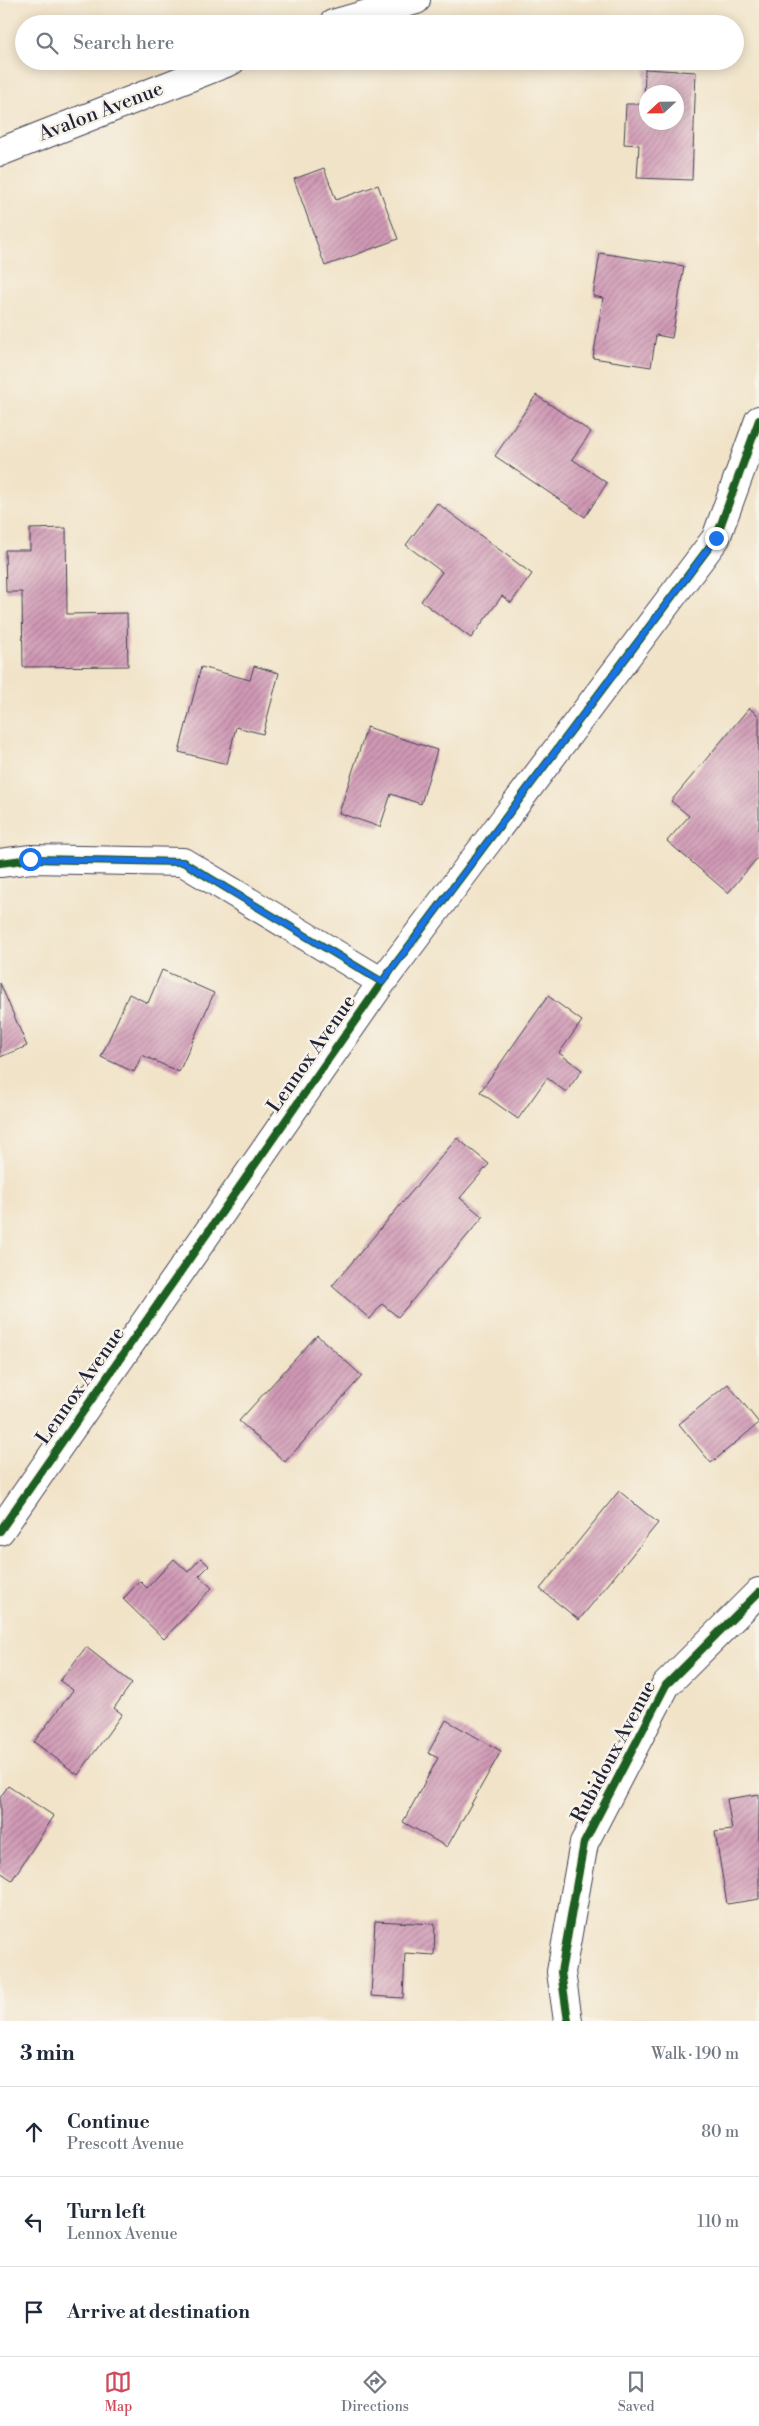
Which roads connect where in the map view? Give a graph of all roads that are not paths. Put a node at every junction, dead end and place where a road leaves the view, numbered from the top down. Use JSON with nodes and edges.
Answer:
{"nodes":[{"id":1,"x":416,"y":0,"type":"edge"},
{"id":2,"x":365,"y":15,"type":"edge"},
{"id":3,"x":208,"y":70,"type":"edge"},
{"id":4,"x":0,"y":152,"type":"edge"},
{"id":5,"x":759,"y":420,"type":"edge"},
{"id":6,"x":0,"y":864,"type":"edge"},
{"id":7,"x":382,"y":982,"type":"junction"},
{"id":8,"x":0,"y":1531,"type":"edge"},
{"id":9,"x":759,"y":1592,"type":"edge"},
{"id":10,"x":568,"y":2021,"type":"edge"}],
"edges":[{"from":1,"to":2,"type":"street"},
{"from":3,"to":4,"type":"street","name":"Avalon Avenue"},
{"from":5,"to":7,"type":"street","name":"Lennox Avenue"},
{"from":6,"to":7,"type":"street"},
{"from":7,"to":8,"type":"street","name":"Lennox Avenue"},
{"from":9,"to":10,"type":"street","name":"Rubidoux Avenue"}]}
